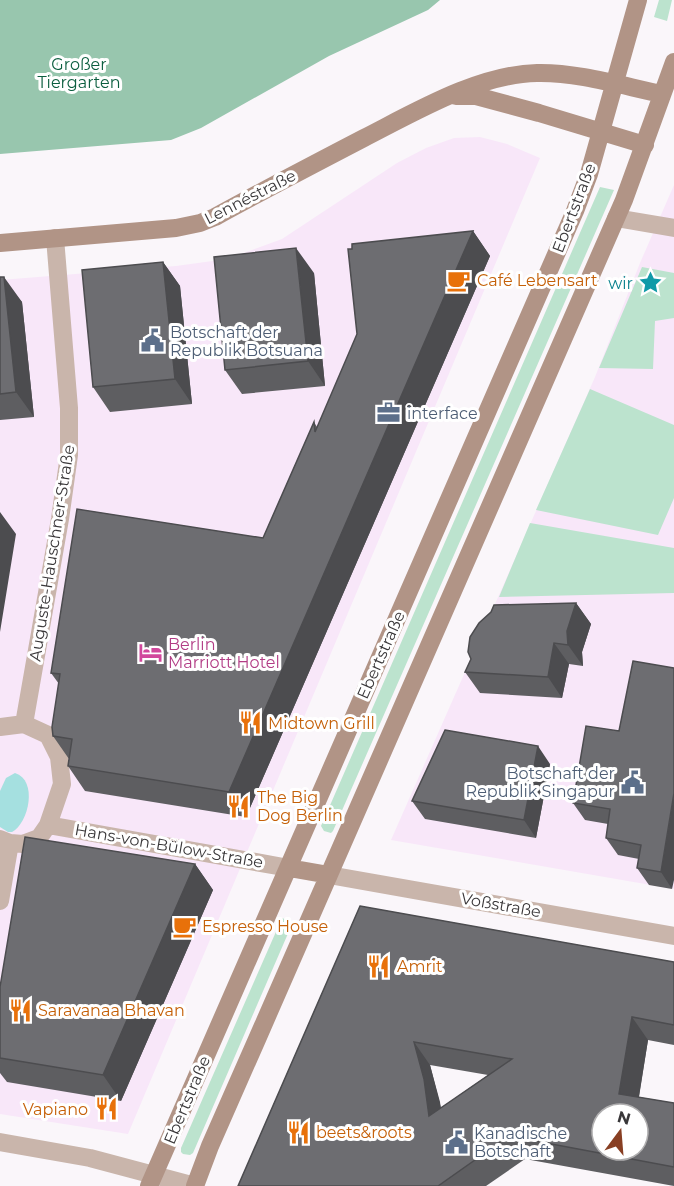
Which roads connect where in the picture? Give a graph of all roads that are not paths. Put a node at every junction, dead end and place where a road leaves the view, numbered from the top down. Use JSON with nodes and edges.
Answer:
{"nodes":[{"id":1,"x":638,"y":0,"type":"edge"},
{"id":2,"x":674,"y":62,"type":"edge"},
{"id":3,"x":614,"y":84,"type":"junction"},
{"id":4,"x":662,"y":94,"type":"junction"},
{"id":5,"x":448,"y":97,"type":"junction"},
{"id":6,"x":601,"y":131,"type":"junction"},
{"id":7,"x":645,"y":145,"type":"junction"},
{"id":8,"x":616,"y":218,"type":"junction"},
{"id":9,"x":674,"y":228,"type":"edge"},
{"id":10,"x":55,"y":238,"type":"junction"},
{"id":11,"x":0,"y":243,"type":"edge"},
{"id":12,"x":24,"y":724,"type":"junction"},
{"id":13,"x":0,"y":727,"type":"edge"},
{"id":14,"x":48,"y":825,"type":"junction"},
{"id":15,"x":5,"y":841,"type":"edge"},
{"id":16,"x":289,"y":868,"type":"junction"},
{"id":17,"x":328,"y":875,"type":"junction"},
{"id":18,"x":0,"y":901,"type":"edge"},
{"id":19,"x":674,"y":936,"type":"edge"},
{"id":20,"x":0,"y":1142,"type":"edge"},
{"id":21,"x":152,"y":1180,"type":"edge"},
{"id":22,"x":195,"y":1186,"type":"edge"}],
"edges":[{"from":1,"to":3,"type":"main road","name":"Ebertstraße"},
{"from":2,"to":4,"type":"main road"},
{"from":3,"to":4,"type":"main road"},
{"from":3,"to":5,"type":"main road","name":"Lennéstraße"},
{"from":3,"to":6,"type":"main road","name":"Ebertstraße"},
{"from":4,"to":7,"type":"main road"},
{"from":5,"to":6,"type":"main road","name":"Lennéstraße"},
{"from":5,"to":10,"type":"main road","name":"Lennéstraße"},
{"from":6,"to":7,"type":"main road"},
{"from":6,"to":16,"type":"main road","name":"Ebertstraße"},
{"from":7,"to":8,"type":"main road"},
{"from":8,"to":9,"type":"street"},
{"from":8,"to":17,"type":"main road"},
{"from":10,"to":11,"type":"main road","name":"Lennéstraße"},
{"from":10,"to":12,"type":"street","name":"Auguste-Hauschner-Straße"},
{"from":12,"to":13,"type":"street"},
{"from":12,"to":14,"type":"street"},
{"from":14,"to":15,"type":"street"},
{"from":14,"to":16,"type":"street","name":"Hans-von-Bülow-Straße"},
{"from":15,"to":18,"type":"street"},
{"from":16,"to":17,"type":"main road"},
{"from":16,"to":21,"type":"main road","name":"Ebertstraße"},
{"from":17,"to":19,"type":"street","name":"Voßstraße"},
{"from":17,"to":22,"type":"main road"},
{"from":20,"to":21,"type":"street"},
{"from":21,"to":22,"type":"street"}]}
